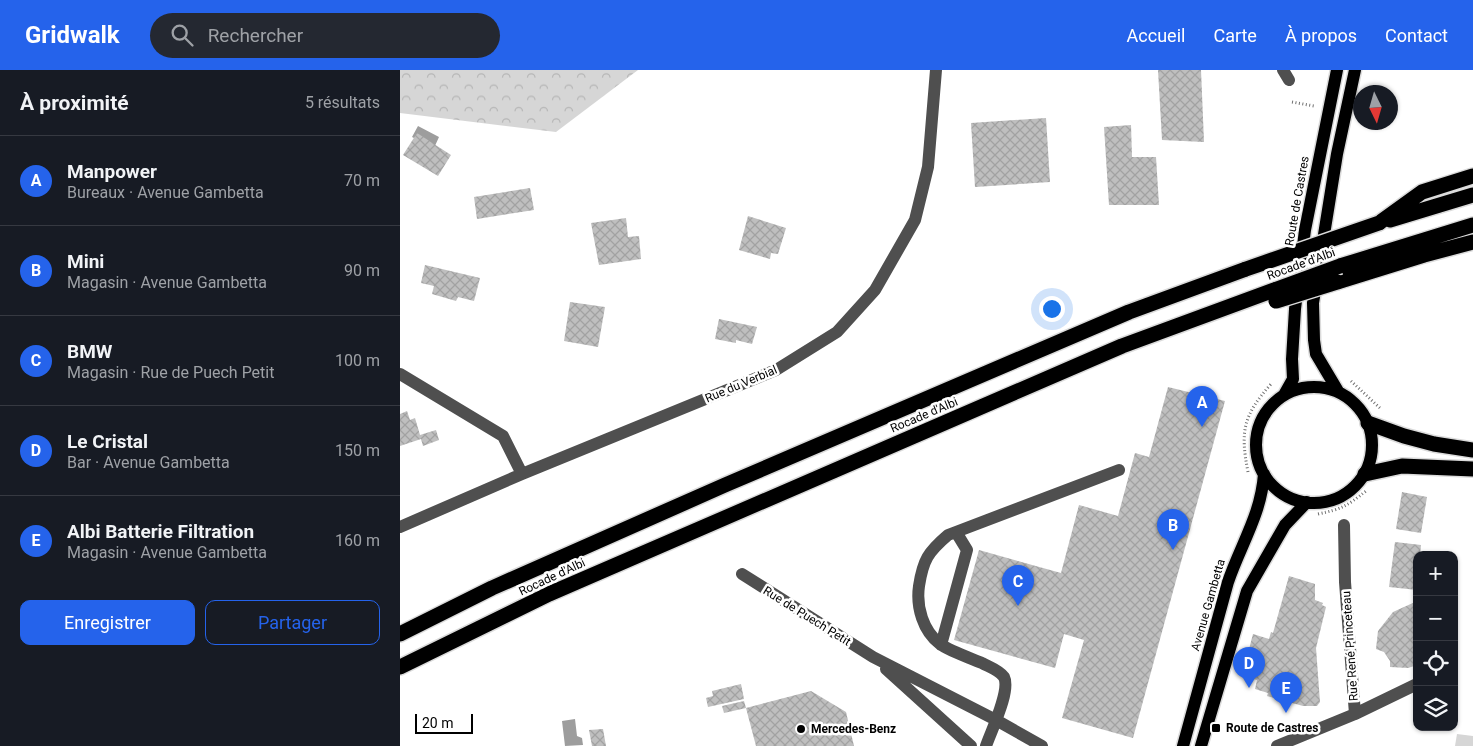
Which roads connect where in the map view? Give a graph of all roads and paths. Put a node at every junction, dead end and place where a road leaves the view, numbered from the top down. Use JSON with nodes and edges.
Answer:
{"nodes":[{"id":1,"x":936,"y":70,"type":"edge"},
{"id":2,"x":1337,"y":70,"type":"edge"},
{"id":3,"x":1355,"y":70,"type":"edge"},
{"id":4,"x":1316,"y":97,"type":"dead end"},
{"id":5,"x":1292,"y":102,"type":"dead end"},
{"id":6,"x":1314,"y":106,"type":"junction"},
{"id":7,"x":1312,"y":115,"type":"dead end"},
{"id":8,"x":1473,"y":176,"type":"edge"},
{"id":9,"x":1473,"y":195,"type":"edge"},
{"id":10,"x":1379,"y":223,"type":"junction"},
{"id":11,"x":1473,"y":224,"type":"edge"},
{"id":12,"x":1473,"y":242,"type":"edge"},
{"id":13,"x":1276,"y":295,"type":"junction"},
{"id":14,"x":400,"y":374,"type":"edge"},
{"id":15,"x":1345,"y":374,"type":"dead end"},
{"id":16,"x":1274,"y":378,"type":"dead end"},
{"id":17,"x":1338,"y":391,"type":"junction"},
{"id":18,"x":1284,"y":395,"type":"junction"},
{"id":19,"x":1386,"y":413,"type":"dead end"},
{"id":20,"x":1368,"y":423,"type":"junction"},
{"id":21,"x":1473,"y":450,"type":"edge"},
{"id":22,"x":1473,"y":468,"type":"edge"},
{"id":23,"x":1119,"y":470,"type":"dead end"},
{"id":24,"x":522,"y":474,"type":"junction"},
{"id":25,"x":1264,"y":474,"type":"junction"},
{"id":26,"x":1248,"y":476,"type":"dead end"},
{"id":27,"x":1367,"y":481,"type":"junction"},
{"id":28,"x":1307,"y":502,"type":"junction"},
{"id":29,"x":1312,"y":517,"type":"dead end"},
{"id":30,"x":1344,"y":524,"type":"dead end"},
{"id":31,"x":400,"y":527,"type":"edge"},
{"id":32,"x":956,"y":532,"type":"junction"},
{"id":33,"x":742,"y":574,"type":"dead end"},
{"id":34,"x":1218,"y":616,"type":"junction"},
{"id":35,"x":400,"y":634,"type":"edge"},
{"id":36,"x":941,"y":645,"type":"junction"},
{"id":37,"x":873,"y":657,"type":"junction"},
{"id":38,"x":400,"y":667,"type":"edge"},
{"id":39,"x":1413,"y":686,"type":"edge"},
{"id":40,"x":1355,"y":714,"type":"junction"},
{"id":41,"x":996,"y":720,"type":"junction"},
{"id":42,"x":971,"y":746,"type":"edge"},
{"id":43,"x":986,"y":746,"type":"edge"},
{"id":44,"x":1042,"y":746,"type":"edge"},
{"id":45,"x":1183,"y":746,"type":"edge"},
{"id":46,"x":1190,"y":746,"type":"edge"},
{"id":47,"x":1201,"y":746,"type":"edge"},
{"id":48,"x":1277,"y":746,"type":"edge"}],
"edges":[{"from":1,"to":24,"type":"street","name":"Rue du Verbial"},
{"from":2,"to":18,"type":"main road","name":"Route de Castres"},
{"from":3,"to":17,"type":"main road"},
{"from":4,"to":6,"type":"path"},
{"from":5,"to":6,"type":"path"},
{"from":6,"to":7,"type":"path"},
{"from":8,"to":10,"type":"highway"},
{"from":9,"to":10,"type":"highway","name":"Rocade d'Albi"},
{"from":10,"to":35,"type":"highway","name":"Rocade d'Albi","bridge":true},
{"from":11,"to":13,"type":"highway","name":"Rocade d'Albi","bridge":true},
{"from":12,"to":13,"type":"highway","bridge":true},
{"from":13,"to":38,"type":"highway","name":"Rocade d'Albi"},
{"from":14,"to":24,"type":"street"},
{"from":15,"to":19,"type":"path"},
{"from":16,"to":26,"type":"path"},
{"from":17,"to":18,"type":"main road"},
{"from":17,"to":20,"type":"main road"},
{"from":18,"to":25,"type":"main road"},
{"from":20,"to":21,"type":"highway"},
{"from":20,"to":27,"type":"main road"},
{"from":22,"to":27,"type":"highway"},
{"from":23,"to":32,"type":"street"},
{"from":24,"to":31,"type":"street","name":"Rue du Verbial"},
{"from":25,"to":28,"type":"main road"},
{"from":25,"to":34,"type":"main road","name":"Avenue Gambetta"},
{"from":27,"to":28,"type":"main road"},
{"from":27,"to":29,"type":"path"},
{"from":28,"to":47,"type":"main road"},
{"from":30,"to":40,"type":"street","name":"Rue René Princeteau"},
{"from":32,"to":36,"type":"street"},
{"from":32,"to":36,"type":"street"},
{"from":33,"to":37,"type":"street","name":"Rue de Puech Petit"},
{"from":34,"to":45,"type":"main road","name":"Avenue Gambetta"},
{"from":34,"to":46,"type":"main road"},
{"from":36,"to":41,"type":"street"},
{"from":37,"to":41,"type":"street","name":"Rue de Puech Petit"},
{"from":37,"to":42,"type":"street","name":"Rue de Puech Petit"},
{"from":39,"to":40,"type":"street"},
{"from":40,"to":48,"type":"street","name":"Rue René Princeteau"},
{"from":41,"to":43,"type":"street"},
{"from":41,"to":44,"type":"street","name":"Rue de Puech Petit"}]}
